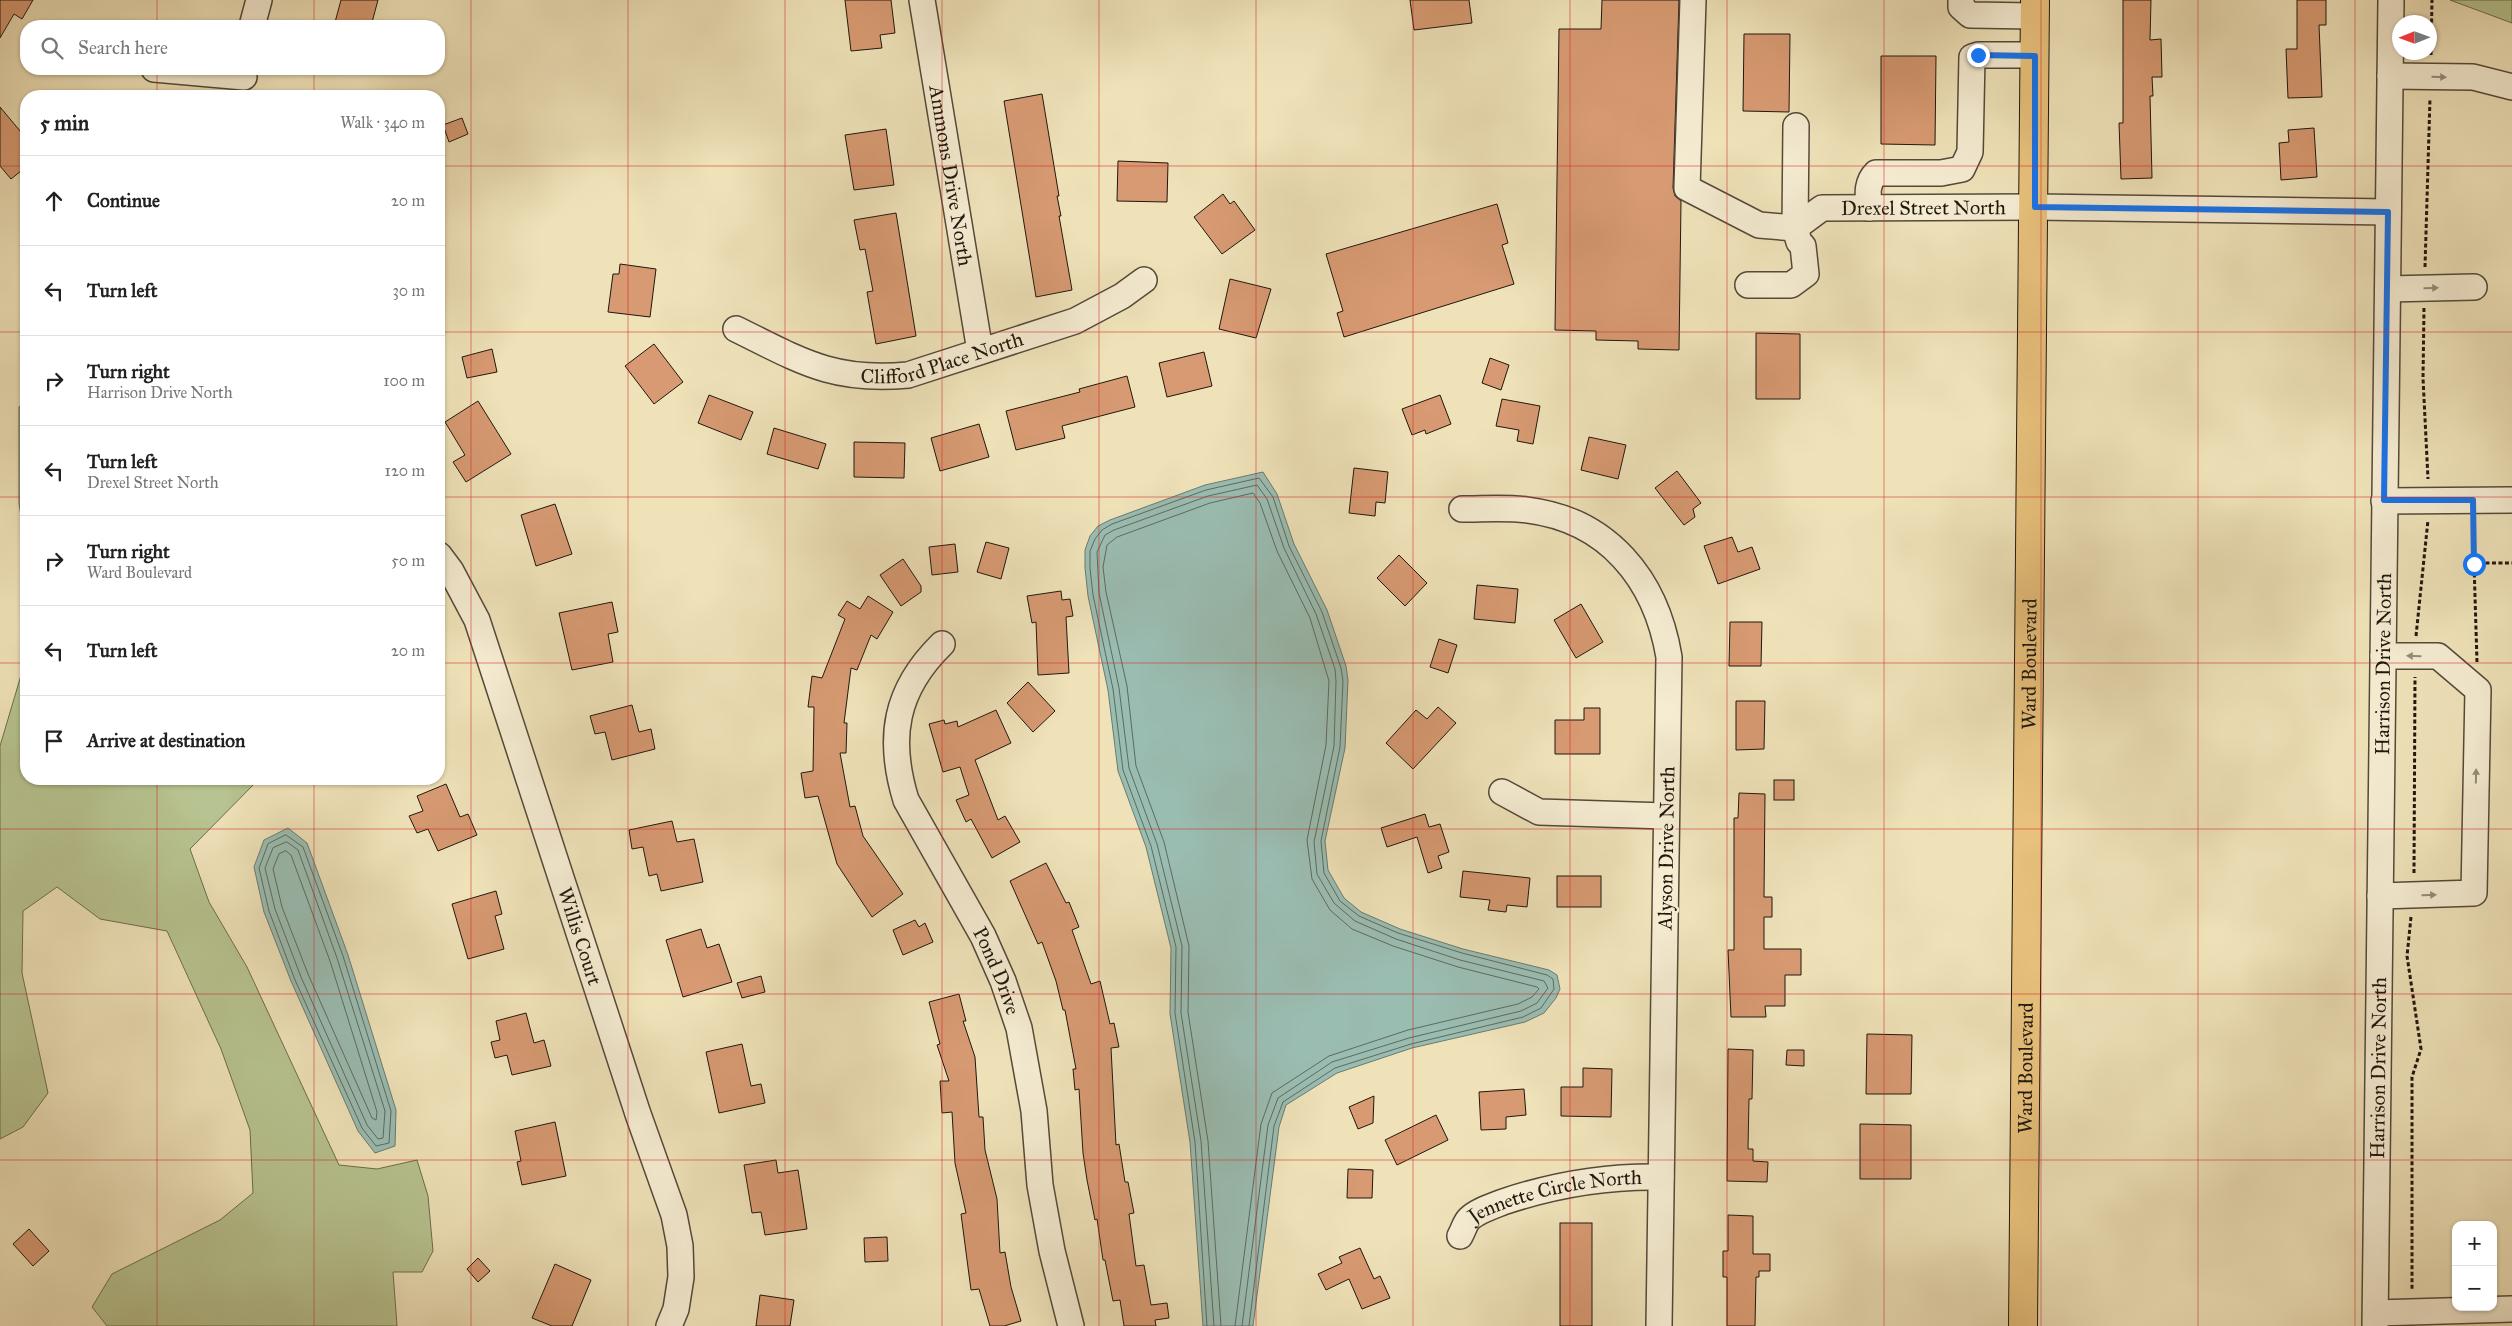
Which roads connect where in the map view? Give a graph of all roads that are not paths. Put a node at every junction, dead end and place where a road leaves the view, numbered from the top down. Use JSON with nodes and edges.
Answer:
{"nodes":[{"id":1,"x":259,"y":0,"type":"edge"},
{"id":2,"x":922,"y":0,"type":"edge"},
{"id":3,"x":1693,"y":0,"type":"edge"},
{"id":4,"x":1961,"y":0,"type":"edge"},
{"id":5,"x":2391,"y":0,"type":"edge"},
{"id":6,"x":2035,"y":8,"type":"edge"},
{"id":7,"x":254,"y":20,"type":"edge"},
{"id":8,"x":2035,"y":56,"type":"junction"},
{"id":9,"x":199,"y":75,"type":"edge"},
{"id":10,"x":2390,"y":76,"type":"junction"},
{"id":11,"x":244,"y":81,"type":"edge"},
{"id":12,"x":2512,"y":87,"type":"edge"},
{"id":13,"x":1796,"y":126,"type":"dead end"},
{"id":14,"x":2035,"y":207,"type":"junction"},
{"id":15,"x":1869,"y":208,"type":"junction"},
{"id":16,"x":2388,"y":212,"type":"junction"},
{"id":17,"x":1795,"y":228,"type":"junction"},
{"id":18,"x":1144,"y":280,"type":"dead end"},
{"id":19,"x":1748,"y":285,"type":"dead end"},
{"id":20,"x":2474,"y":287,"type":"dead end"},
{"id":21,"x":2388,"y":289,"type":"junction"},
{"id":22,"x":736,"y":329,"type":"dead end"},
{"id":23,"x":980,"y":351,"type":"junction"},
{"id":24,"x":2384,"y":500,"type":"junction"},
{"id":25,"x":2512,"y":500,"type":"edge"},
{"id":26,"x":1462,"y":509,"type":"dead end"},
{"id":27,"x":445,"y":563,"type":"edge"},
{"id":28,"x":942,"y":644,"type":"dead end"},
{"id":29,"x":2383,"y":656,"type":"junction"},
{"id":30,"x":1502,"y":792,"type":"dead end"},
{"id":31,"x":1666,"y":816,"type":"junction"},
{"id":32,"x":2380,"y":896,"type":"junction"},
{"id":33,"x":1661,"y":1177,"type":"junction"},
{"id":34,"x":1460,"y":1236,"type":"dead end"},
{"id":35,"x":2512,"y":1309,"type":"edge"},
{"id":36,"x":2375,"y":1319,"type":"edge"},
{"id":37,"x":669,"y":1326,"type":"edge"},
{"id":38,"x":1071,"y":1326,"type":"edge"},
{"id":39,"x":1659,"y":1326,"type":"edge"},
{"id":40,"x":2023,"y":1326,"type":"edge"}],
"edges":[{"from":1,"to":7,"type":"street"},
{"from":2,"to":23,"type":"street","name":"Ammons Drive North"},
{"from":3,"to":17,"type":"street"},
{"from":4,"to":6,"type":"street"},
{"from":5,"to":10,"type":"street","name":"Harrison Drive North"},
{"from":6,"to":8,"type":"main road","name":"Ward Boulevard"},
{"from":8,"to":14,"type":"main road","name":"Ward Boulevard"},
{"from":8,"to":15,"type":"street"},
{"from":9,"to":11,"type":"street"},
{"from":10,"to":12,"type":"street","one_way":true},
{"from":10,"to":16,"type":"street","name":"Harrison Drive North"},
{"from":13,"to":17,"type":"street"},
{"from":14,"to":15,"type":"street","name":"Drexel Street North"},
{"from":14,"to":16,"type":"street","name":"Drexel Street North"},
{"from":14,"to":40,"type":"main road","name":"Ward Boulevard"},
{"from":15,"to":17,"type":"street","name":"Drexel Street North"},
{"from":16,"to":21,"type":"street","name":"Harrison Drive North"},
{"from":17,"to":19,"type":"street"},
{"from":18,"to":23,"type":"street","name":"Clifford Place North"},
{"from":21,"to":20,"type":"street","one_way":true},
{"from":21,"to":24,"type":"street","name":"Harrison Drive North"},
{"from":22,"to":23,"type":"street","name":"Clifford Place North"},
{"from":24,"to":25,"type":"street"},
{"from":24,"to":29,"type":"street","name":"Harrison Drive North"},
{"from":26,"to":31,"type":"street","name":"Alyson Drive North"},
{"from":27,"to":37,"type":"street","name":"Willis Court"},
{"from":28,"to":38,"type":"street","name":"Pond Drive"},
{"from":29,"to":32,"type":"street","name":"Harrison Drive North"},
{"from":32,"to":29,"type":"street","one_way":true},
{"from":30,"to":31,"type":"street"},
{"from":31,"to":33,"type":"street","name":"Alyson Drive North"},
{"from":32,"to":36,"type":"street","name":"Harrison Drive North"},
{"from":33,"to":34,"type":"street","name":"Jennette Circle North"},
{"from":33,"to":39,"type":"street","name":"Alyson Drive North"},
{"from":35,"to":36,"type":"street"}]}
